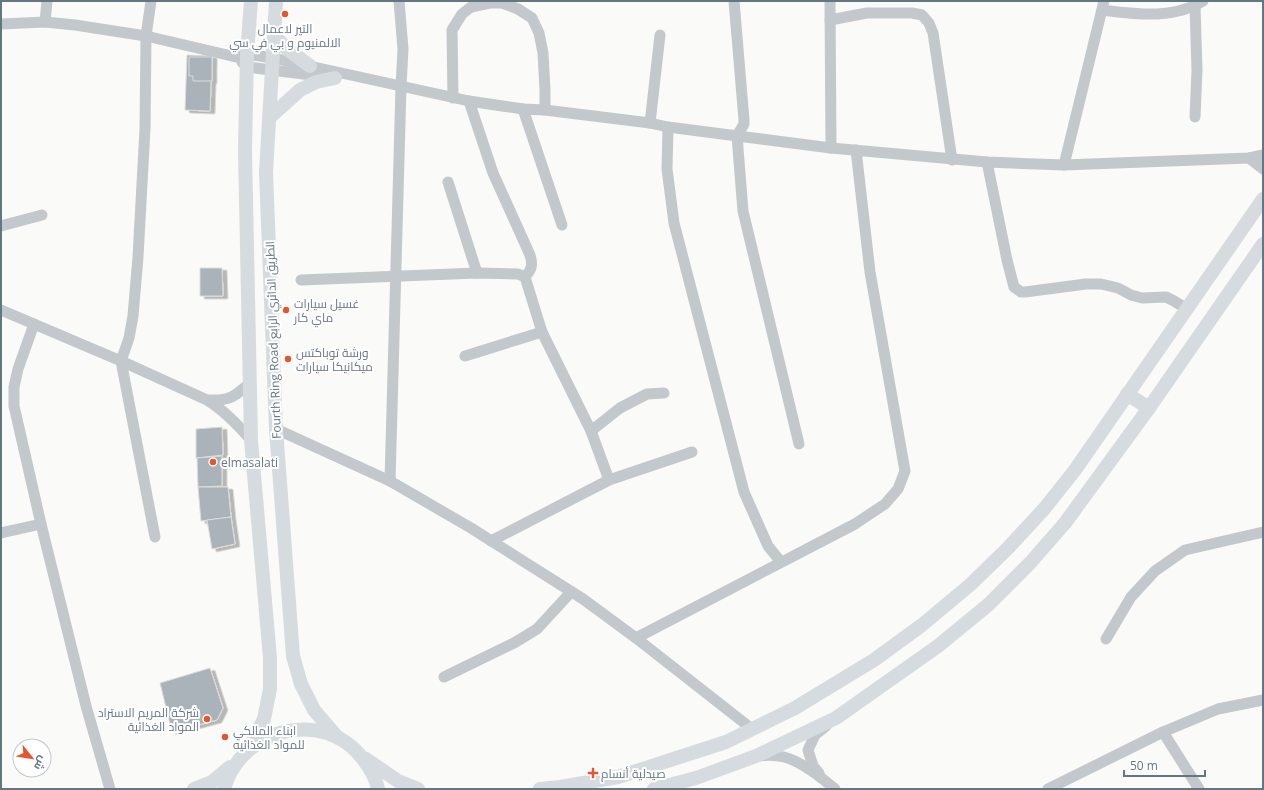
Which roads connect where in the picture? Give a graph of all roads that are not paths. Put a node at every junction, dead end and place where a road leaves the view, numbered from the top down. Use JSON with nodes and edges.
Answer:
{"nodes":[{"id":1,"x":47,"y":1,"type":"edge"},
{"id":2,"x":151,"y":1,"type":"edge"},
{"id":3,"x":252,"y":1,"type":"edge"},
{"id":4,"x":276,"y":1,"type":"edge"},
{"id":5,"x":399,"y":1,"type":"edge"},
{"id":6,"x":734,"y":1,"type":"edge"},
{"id":7,"x":830,"y":1,"type":"edge"},
{"id":8,"x":1199,"y":4,"type":"edge"},
{"id":9,"x":1103,"y":6,"type":"edge"},
{"id":10,"x":830,"y":20,"type":"junction"},
{"id":11,"x":44,"y":22,"type":"junction"},
{"id":12,"x":1,"y":24,"type":"edge"},
{"id":13,"x":274,"y":35,"type":"junction"},
{"id":14,"x":660,"y":35,"type":"dead end"},
{"id":15,"x":146,"y":36,"type":"junction"},
{"id":16,"x":244,"y":60,"type":"junction"},
{"id":17,"x":273,"y":64,"type":"junction"},
{"id":18,"x":310,"y":66,"type":"junction"},
{"id":19,"x":357,"y":77,"type":"junction"},
{"id":20,"x":335,"y":78,"type":"junction"},
{"id":21,"x":400,"y":87,"type":"junction"},
{"id":22,"x":453,"y":98,"type":"junction"},
{"id":23,"x":469,"y":101,"type":"junction"},
{"id":24,"x":523,"y":109,"type":"junction"},
{"id":25,"x":545,"y":110,"type":"junction"},
{"id":26,"x":270,"y":117,"type":"junction"},
{"id":27,"x":1195,"y":117,"type":"dead end"},
{"id":28,"x":650,"y":123,"type":"junction"},
{"id":29,"x":668,"y":127,"type":"junction"},
{"id":30,"x":738,"y":136,"type":"junction"},
{"id":31,"x":832,"y":148,"type":"junction"},
{"id":32,"x":856,"y":150,"type":"junction"},
{"id":33,"x":1263,"y":155,"type":"edge"},
{"id":34,"x":1249,"y":158,"type":"junction"},
{"id":35,"x":952,"y":160,"type":"junction"},
{"id":36,"x":987,"y":162,"type":"junction"},
{"id":37,"x":1064,"y":165,"type":"junction"},
{"id":38,"x":1263,"y":169,"type":"edge"},
{"id":39,"x":448,"y":182,"type":"dead end"},
{"id":40,"x":1263,"y":199,"type":"edge"},
{"id":41,"x":42,"y":216,"type":"dead end"},
{"id":42,"x":562,"y":225,"type":"dead end"},
{"id":43,"x":1,"y":226,"type":"edge"},
{"id":44,"x":1263,"y":244,"type":"edge"},
{"id":45,"x":477,"y":273,"type":"junction"},
{"id":46,"x":396,"y":277,"type":"junction"},
{"id":47,"x":525,"y":277,"type":"junction"},
{"id":48,"x":302,"y":280,"type":"dead end"},
{"id":49,"x":1187,"y":308,"type":"junction"},
{"id":50,"x":1,"y":310,"type":"edge"},
{"id":51,"x":34,"y":324,"type":"junction"},
{"id":52,"x":542,"y":332,"type":"junction"},
{"id":53,"x":465,"y":356,"type":"dead end"},
{"id":54,"x":121,"y":361,"type":"junction"},
{"id":55,"x":250,"y":383,"type":"junction"},
{"id":56,"x":664,"y":393,"type":"dead end"},
{"id":57,"x":1127,"y":394,"type":"junction"},
{"id":58,"x":207,"y":400,"type":"junction"},
{"id":59,"x":1150,"y":408,"type":"junction"},
{"id":60,"x":276,"y":429,"type":"junction"},
{"id":61,"x":591,"y":431,"type":"junction"},
{"id":62,"x":251,"y":440,"type":"junction"},
{"id":63,"x":799,"y":444,"type":"dead end"},
{"id":64,"x":692,"y":452,"type":"dead end"},
{"id":65,"x":609,"y":480,"type":"junction"},
{"id":66,"x":390,"y":481,"type":"junction"},
{"id":67,"x":41,"y":524,"type":"junction"},
{"id":68,"x":1263,"y":532,"type":"edge"},
{"id":69,"x":1,"y":533,"type":"edge"},
{"id":70,"x":155,"y":537,"type":"dead end"},
{"id":71,"x":491,"y":540,"type":"junction"},
{"id":72,"x":781,"y":562,"type":"junction"},
{"id":73,"x":571,"y":592,"type":"junction"},
{"id":74,"x":636,"y":638,"type":"junction"},
{"id":75,"x":1106,"y":639,"type":"dead end"},
{"id":76,"x":444,"y":677,"type":"dead end"},
{"id":77,"x":1263,"y":700,"type":"edge"},
{"id":78,"x":836,"y":718,"type":"junction"},
{"id":79,"x":752,"y":729,"type":"junction"},
{"id":80,"x":1163,"y":732,"type":"junction"},
{"id":81,"x":338,"y":738,"type":"junction"},
{"id":82,"x":250,"y":748,"type":"junction"},
{"id":83,"x":360,"y":755,"type":"junction"},
{"id":84,"x":756,"y":756,"type":"junction"},
{"id":85,"x":237,"y":761,"type":"junction"},
{"id":86,"x":823,"y":778,"type":"junction"},
{"id":87,"x":110,"y":789,"type":"edge"},
{"id":88,"x":194,"y":789,"type":"edge"},
{"id":89,"x":224,"y":789,"type":"edge"},
{"id":90,"x":378,"y":789,"type":"edge"},
{"id":91,"x":418,"y":789,"type":"edge"},
{"id":92,"x":540,"y":789,"type":"edge"},
{"id":93,"x":654,"y":789,"type":"edge"},
{"id":94,"x":836,"y":789,"type":"edge"},
{"id":95,"x":1048,"y":789,"type":"edge"},
{"id":96,"x":1199,"y":789,"type":"edge"}],
"edges":[{"from":1,"to":11,"type":"street"},
{"from":2,"to":15,"type":"street"},
{"from":3,"to":16,"type":"main road","name":"Fourth Ring Road الطريق الدائري الرابع"},
{"from":4,"to":13,"type":"main road","name":"Fourth Ring Road الطريق الدائري الرابع"},
{"from":5,"to":21,"type":"street"},
{"from":6,"to":30,"type":"street"},
{"from":7,"to":10,"type":"street"},
{"from":8,"to":9,"type":"street"},
{"from":8,"to":27,"type":"street"},
{"from":9,"to":37,"type":"street"},
{"from":10,"to":31,"type":"street"},
{"from":10,"to":35,"type":"street"},
{"from":11,"to":12,"type":"street"},
{"from":11,"to":15,"type":"street"},
{"from":13,"to":17,"type":"main road","name":"Fourth Ring Road الطريق الدائري الرابع"},
{"from":13,"to":18,"type":"main road"},
{"from":14,"to":28,"type":"street"},
{"from":15,"to":16,"type":"street"},
{"from":15,"to":54,"type":"street"},
{"from":16,"to":17,"type":"street"},
{"from":16,"to":55,"type":"main road","name":"Fourth Ring Road الطريق الدائري الرابع"},
{"from":17,"to":18,"type":"street"},
{"from":17,"to":20,"type":"street"},
{"from":17,"to":26,"type":"main road","name":"Fourth Ring Road الطريق الدائري الرابع"},
{"from":18,"to":19,"type":"street"},
{"from":19,"to":20,"type":"street"},
{"from":19,"to":21,"type":"street"},
{"from":20,"to":26,"type":"main road"},
{"from":21,"to":22,"type":"street"},
{"from":21,"to":46,"type":"street"},
{"from":22,"to":23,"type":"street"},
{"from":22,"to":25,"type":"street"},
{"from":23,"to":24,"type":"street"},
{"from":23,"to":47,"type":"street"},
{"from":24,"to":25,"type":"street"},
{"from":24,"to":42,"type":"street"},
{"from":25,"to":28,"type":"street"},
{"from":26,"to":60,"type":"main road","name":"Fourth Ring Road الطريق الدائري الرابع"},
{"from":28,"to":29,"type":"street"},
{"from":29,"to":30,"type":"street"},
{"from":29,"to":72,"type":"street"},
{"from":30,"to":31,"type":"street"},
{"from":30,"to":63,"type":"street"},
{"from":31,"to":32,"type":"street"},
{"from":32,"to":35,"type":"street"},
{"from":32,"to":72,"type":"street"},
{"from":33,"to":34,"type":"street"},
{"from":34,"to":37,"type":"street"},
{"from":34,"to":38,"type":"street"},
{"from":35,"to":36,"type":"street"},
{"from":36,"to":37,"type":"street"},
{"from":36,"to":49,"type":"street"},
{"from":39,"to":45,"type":"street"},
{"from":40,"to":49,"type":"main road"},
{"from":41,"to":43,"type":"street"},
{"from":44,"to":59,"type":"main road"},
{"from":45,"to":46,"type":"street"},
{"from":45,"to":47,"type":"street"},
{"from":46,"to":48,"type":"street"},
{"from":46,"to":66,"type":"street"},
{"from":47,"to":52,"type":"street"},
{"from":49,"to":57,"type":"main road"},
{"from":50,"to":51,"type":"street"},
{"from":51,"to":54,"type":"street"},
{"from":51,"to":67,"type":"street"},
{"from":52,"to":53,"type":"street"},
{"from":52,"to":61,"type":"street"},
{"from":54,"to":58,"type":"street"},
{"from":54,"to":70,"type":"street"},
{"from":55,"to":58,"type":"street"},
{"from":55,"to":62,"type":"main road","name":"Fourth Ring Road الطريق الدائري الرابع"},
{"from":56,"to":61,"type":"street"},
{"from":57,"to":59,"type":"main road"},
{"from":57,"to":79,"type":"main road"},
{"from":58,"to":62,"type":"street"},
{"from":59,"to":78,"type":"main road"},
{"from":60,"to":66,"type":"street"},
{"from":60,"to":81,"type":"main road","name":"Fourth Ring Road الطريق الدائري الرابع"},
{"from":61,"to":65,"type":"street"},
{"from":62,"to":82,"type":"main road","name":"Fourth Ring Road الطريق الدائري الرابع"},
{"from":64,"to":65,"type":"street"},
{"from":65,"to":71,"type":"street"},
{"from":66,"to":71,"type":"street"},
{"from":67,"to":69,"type":"street"},
{"from":67,"to":87,"type":"street"},
{"from":68,"to":75,"type":"street"},
{"from":71,"to":73,"type":"street"},
{"from":72,"to":74,"type":"street"},
{"from":73,"to":74,"type":"street"},
{"from":73,"to":76,"type":"street"},
{"from":74,"to":79,"type":"street"},
{"from":77,"to":80,"type":"street"},
{"from":78,"to":84,"type":"main road"},
{"from":78,"to":86,"type":"street"},
{"from":79,"to":92,"type":"main road"},
{"from":80,"to":95,"type":"street"},
{"from":80,"to":96,"type":"street"},
{"from":81,"to":82,"type":"main road"},
{"from":81,"to":83,"type":"main road"},
{"from":82,"to":85,"type":"main road"},
{"from":83,"to":90,"type":"main road"},
{"from":83,"to":91,"type":"main road"},
{"from":84,"to":86,"type":"street"},
{"from":84,"to":93,"type":"main road"},
{"from":85,"to":88,"type":"main road"},
{"from":85,"to":89,"type":"main road"},
{"from":86,"to":94,"type":"street"}]}
